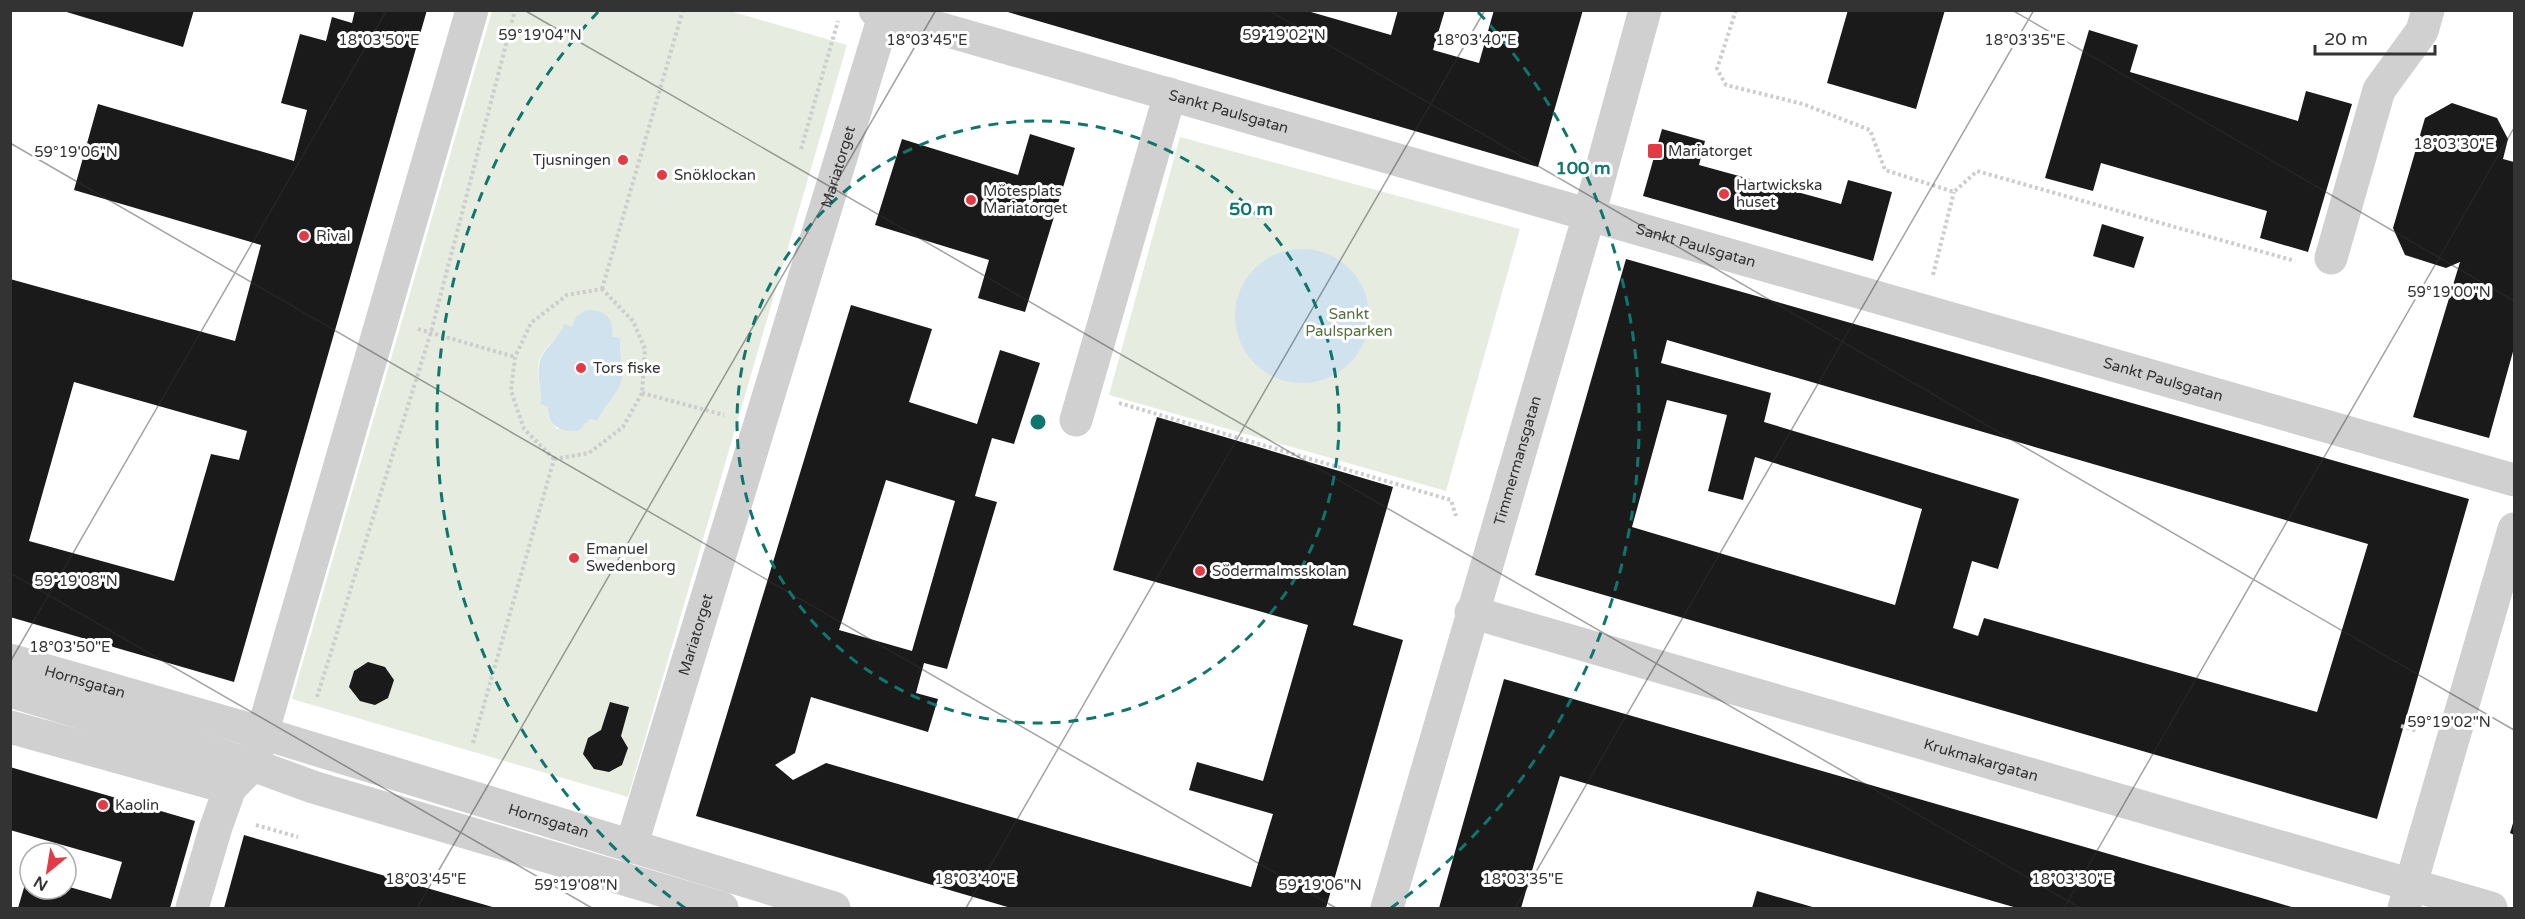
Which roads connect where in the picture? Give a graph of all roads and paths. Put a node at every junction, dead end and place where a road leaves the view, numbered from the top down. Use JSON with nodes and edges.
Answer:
{"nodes":[{"id":1,"x":472,"y":10,"type":"edge"},
{"id":2,"x":515,"y":10,"type":"edge"},
{"id":3,"x":683,"y":10,"type":"edge"},
{"id":4,"x":1645,"y":10,"type":"edge"},
{"id":5,"x":1736,"y":10,"type":"edge"},
{"id":6,"x":2428,"y":10,"type":"edge"},
{"id":7,"x":880,"y":12,"type":"edge"},
{"id":8,"x":1170,"y":94,"type":"junction"},
{"id":9,"x":1954,"y":192,"type":"junction"},
{"id":10,"x":1588,"y":215,"type":"junction"},
{"id":11,"x":2331,"y":258,"type":"joint"},
{"id":12,"x":602,"y":289,"type":"junction"},
{"id":13,"x":1923,"y":311,"type":"junction"},
{"id":14,"x":383,"y":319,"type":"junction"},
{"id":15,"x":431,"y":332,"type":"junction"},
{"id":16,"x":514,"y":357,"type":"junction"},
{"id":17,"x":642,"y":393,"type":"junction"},
{"id":18,"x":1080,"y":406,"type":"joint"},
{"id":19,"x":759,"y":423,"type":"junction"},
{"id":20,"x":554,"y":459,"type":"junction"},
{"id":21,"x":2514,"y":480,"type":"edge"},
{"id":22,"x":1456,"y":516,"type":"dead end"},
{"id":23,"x":2514,"y":529,"type":"edge"},
{"id":24,"x":1472,"y":612,"type":"junction"},
{"id":25,"x":10,"y":660,"type":"edge"},
{"id":26,"x":10,"y":691,"type":"edge"},
{"id":27,"x":317,"y":697,"type":"dead end"},
{"id":28,"x":10,"y":727,"type":"edge"},
{"id":29,"x":262,"y":733,"type":"junction"},
{"id":30,"x":473,"y":743,"type":"dead end"},
{"id":31,"x":253,"y":765,"type":"junction"},
{"id":32,"x":230,"y":788,"type":"junction"},
{"id":33,"x":631,"y":847,"type":"junction"},
{"id":34,"x":2407,"y":897,"type":"edge"},
{"id":35,"x":192,"y":909,"type":"edge"},
{"id":36,"x":723,"y":909,"type":"edge"},
{"id":37,"x":834,"y":909,"type":"edge"},
{"id":38,"x":1387,"y":909,"type":"edge"},
{"id":39,"x":2491,"y":909,"type":"edge"}],
"edges":[{"from":1,"to":14,"type":"street"},
{"from":2,"to":15,"type":"path"},
{"from":3,"to":12,"type":"path"},
{"from":4,"to":10,"type":"street","name":"Timmermansgatan"},
{"from":5,"to":9,"type":"path"},
{"from":6,"to":11,"type":"street"},
{"from":7,"to":8,"type":"street","name":"Sankt Paulsgatan"},
{"from":7,"to":19,"type":"street","name":"Mariatorget"},
{"from":8,"to":10,"type":"street","name":"Sankt Paulsgatan"},
{"from":8,"to":18,"type":"street"},
{"from":9,"to":11,"type":"path"},
{"from":9,"to":13,"type":"path"},
{"from":10,"to":13,"type":"street","name":"Sankt Paulsgatan"},
{"from":10,"to":24,"type":"street","name":"Timmermansgatan"},
{"from":12,"to":16,"type":"path"},
{"from":12,"to":17,"type":"path"},
{"from":13,"to":21,"type":"street","name":"Sankt Paulsgatan"},
{"from":14,"to":15,"type":"path"},
{"from":14,"to":29,"type":"street"},
{"from":15,"to":16,"type":"path"},
{"from":15,"to":27,"type":"path"},
{"from":16,"to":20,"type":"path"},
{"from":17,"to":19,"type":"path"},
{"from":17,"to":20,"type":"path"},
{"from":18,"to":22,"type":"path"},
{"from":19,"to":33,"type":"street","name":"Mariatorget"},
{"from":20,"to":30,"type":"path"},
{"from":23,"to":34,"type":"street"},
{"from":24,"to":34,"type":"street","name":"Krukmakargatan"},
{"from":24,"to":38,"type":"street","name":"Timmermansgatan"},
{"from":25,"to":29,"type":"street","name":"Hornsgatan"},
{"from":26,"to":31,"type":"street","name":"Hornsgatan"},
{"from":28,"to":32,"type":"street"},
{"from":29,"to":31,"type":"street"},
{"from":29,"to":33,"type":"street","name":"Hornsgatan"},
{"from":31,"to":32,"type":"street"},
{"from":31,"to":36,"type":"street","name":"Hornsgatan"},
{"from":32,"to":35,"type":"street"},
{"from":33,"to":37,"type":"street","name":"Hornsgatan"},
{"from":34,"to":39,"type":"street","name":"Krukmakargatan"}]}
